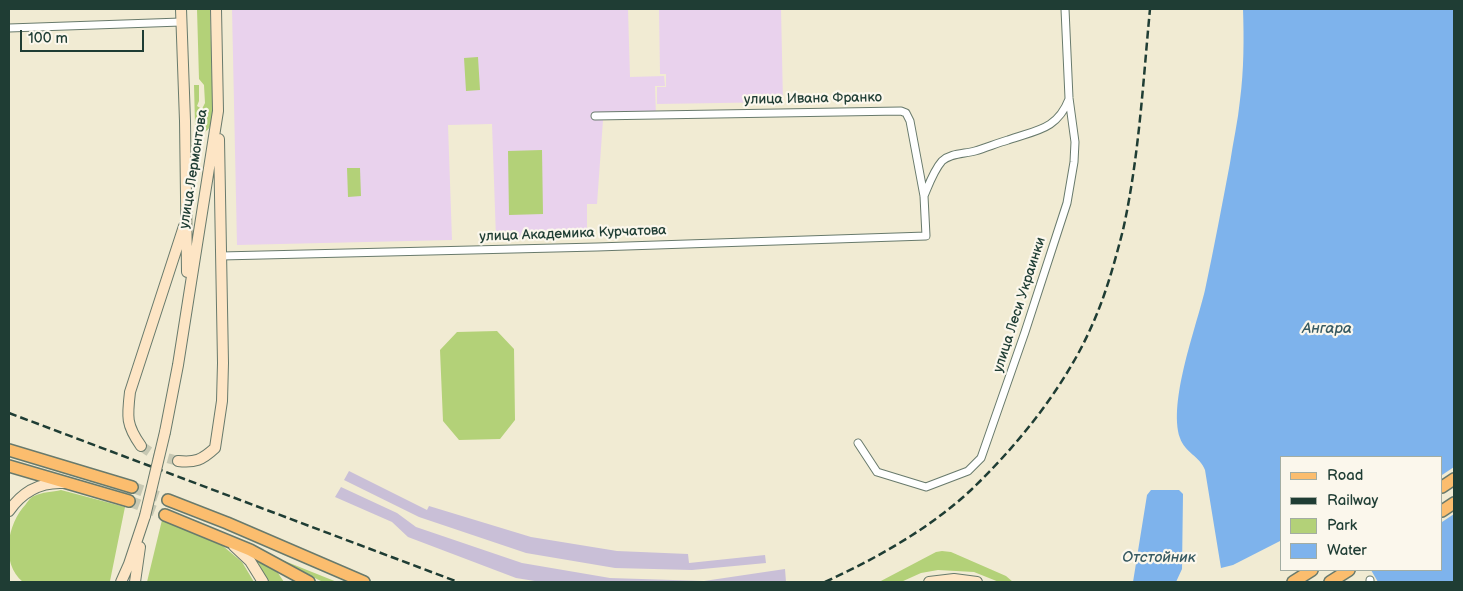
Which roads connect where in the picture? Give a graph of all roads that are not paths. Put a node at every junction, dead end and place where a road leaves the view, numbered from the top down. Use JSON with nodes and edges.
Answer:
{"nodes":[{"id":1,"x":181,"y":9,"type":"edge"},
{"id":2,"x":216,"y":9,"type":"edge"},
{"id":3,"x":1065,"y":9,"type":"edge"},
{"id":4,"x":181,"y":22,"type":"junction"},
{"id":5,"x":9,"y":28,"type":"edge"},
{"id":6,"x":1069,"y":98,"type":"junction"},
{"id":7,"x":218,"y":112,"type":"junction"},
{"id":8,"x":595,"y":116,"type":"dead end"},
{"id":9,"x":924,"y":196,"type":"junction"},
{"id":10,"x":187,"y":213,"type":"junction"},
{"id":11,"x":926,"y":236,"type":"joint"},
{"id":12,"x":221,"y":256,"type":"junction"},
{"id":13,"x":183,"y":333,"type":"junction"},
{"id":14,"x":858,"y":443,"type":"dead end"},
{"id":15,"x":141,"y":446,"type":"tunnel mouth"},
{"id":16,"x":9,"y":450,"type":"edge"},
{"id":17,"x":178,"y":461,"type":"tunnel mouth"},
{"id":18,"x":9,"y":466,"type":"edge"},
{"id":19,"x":1454,"y":479,"type":"edge"},
{"id":20,"x":78,"y":486,"type":"junction"},
{"id":21,"x":1443,"y":486,"type":"edge"},
{"id":22,"x":132,"y":487,"type":"tunnel mouth"},
{"id":23,"x":168,"y":500,"type":"tunnel mouth"},
{"id":24,"x":129,"y":501,"type":"tunnel mouth"},
{"id":25,"x":1454,"y":503,"type":"edge"},
{"id":26,"x":1443,"y":510,"type":"edge"},
{"id":27,"x":9,"y":511,"type":"edge"},
{"id":28,"x":165,"y":515,"type":"tunnel mouth"},
{"id":29,"x":145,"y":516,"type":"junction"},
{"id":30,"x":220,"y":537,"type":"junction"},
{"id":31,"x":1310,"y":571,"type":"edge"},
{"id":32,"x":1347,"y":571,"type":"edge"},
{"id":33,"x":121,"y":582,"type":"edge"},
{"id":34,"x":129,"y":582,"type":"edge"},
{"id":35,"x":135,"y":582,"type":"edge"},
{"id":36,"x":263,"y":582,"type":"edge"},
{"id":37,"x":309,"y":582,"type":"edge"},
{"id":38,"x":364,"y":582,"type":"edge"},
{"id":39,"x":929,"y":582,"type":"edge"},
{"id":40,"x":977,"y":582,"type":"edge"},
{"id":41,"x":1293,"y":582,"type":"edge"},
{"id":42,"x":1330,"y":582,"type":"edge"}],
"edges":[{"from":1,"to":4,"type":"main road","name":"улица Лермонтова"},
{"from":2,"to":7,"type":"main road","name":"улица Лермонтова"},
{"from":3,"to":6,"type":"street","name":"улица Леси Украинки"},
{"from":4,"to":5,"type":"street"},
{"from":4,"to":10,"type":"main road","name":"улица Лермонтова"},
{"from":6,"to":9,"type":"street"},
{"from":6,"to":14,"type":"street","name":"улица Леси Украинки"},
{"from":7,"to":12,"type":"main road"},
{"from":7,"to":13,"type":"main road","name":"улица Лермонтова"},
{"from":8,"to":9,"type":"street","name":"улица Ивана Франко"},
{"from":9,"to":11,"type":"street","name":"улица Ивана Франко"},
{"from":10,"to":13,"type":"main road","name":"улица Лермонтова"},
{"from":10,"to":15,"type":"main road"},
{"from":11,"to":12,"type":"street","name":"улица Академика Курчатова"},
{"from":12,"to":17,"type":"main road"},
{"from":13,"to":29,"type":"main road","name":"улица Лермонтова","bridge":true},
{"from":16,"to":22,"type":"main road"},
{"from":18,"to":20,"type":"main road"},
{"from":19,"to":21,"type":"main road"},
{"from":20,"to":24,"type":"main road"},
{"from":20,"to":27,"type":"main road"},
{"from":23,"to":38,"type":"main road"},
{"from":25,"to":26,"type":"main road"},
{"from":28,"to":30,"type":"main road"},
{"from":29,"to":33,"type":"main road"},
{"from":29,"to":34,"type":"main road","name":"улица Лермонтова"},
{"from":29,"to":35,"type":"main road"},
{"from":30,"to":36,"type":"main road"},
{"from":30,"to":37,"type":"main road"},
{"from":31,"to":41,"type":"main road"},
{"from":32,"to":42,"type":"main road"},
{"from":39,"to":40,"type":"main road"}]}
